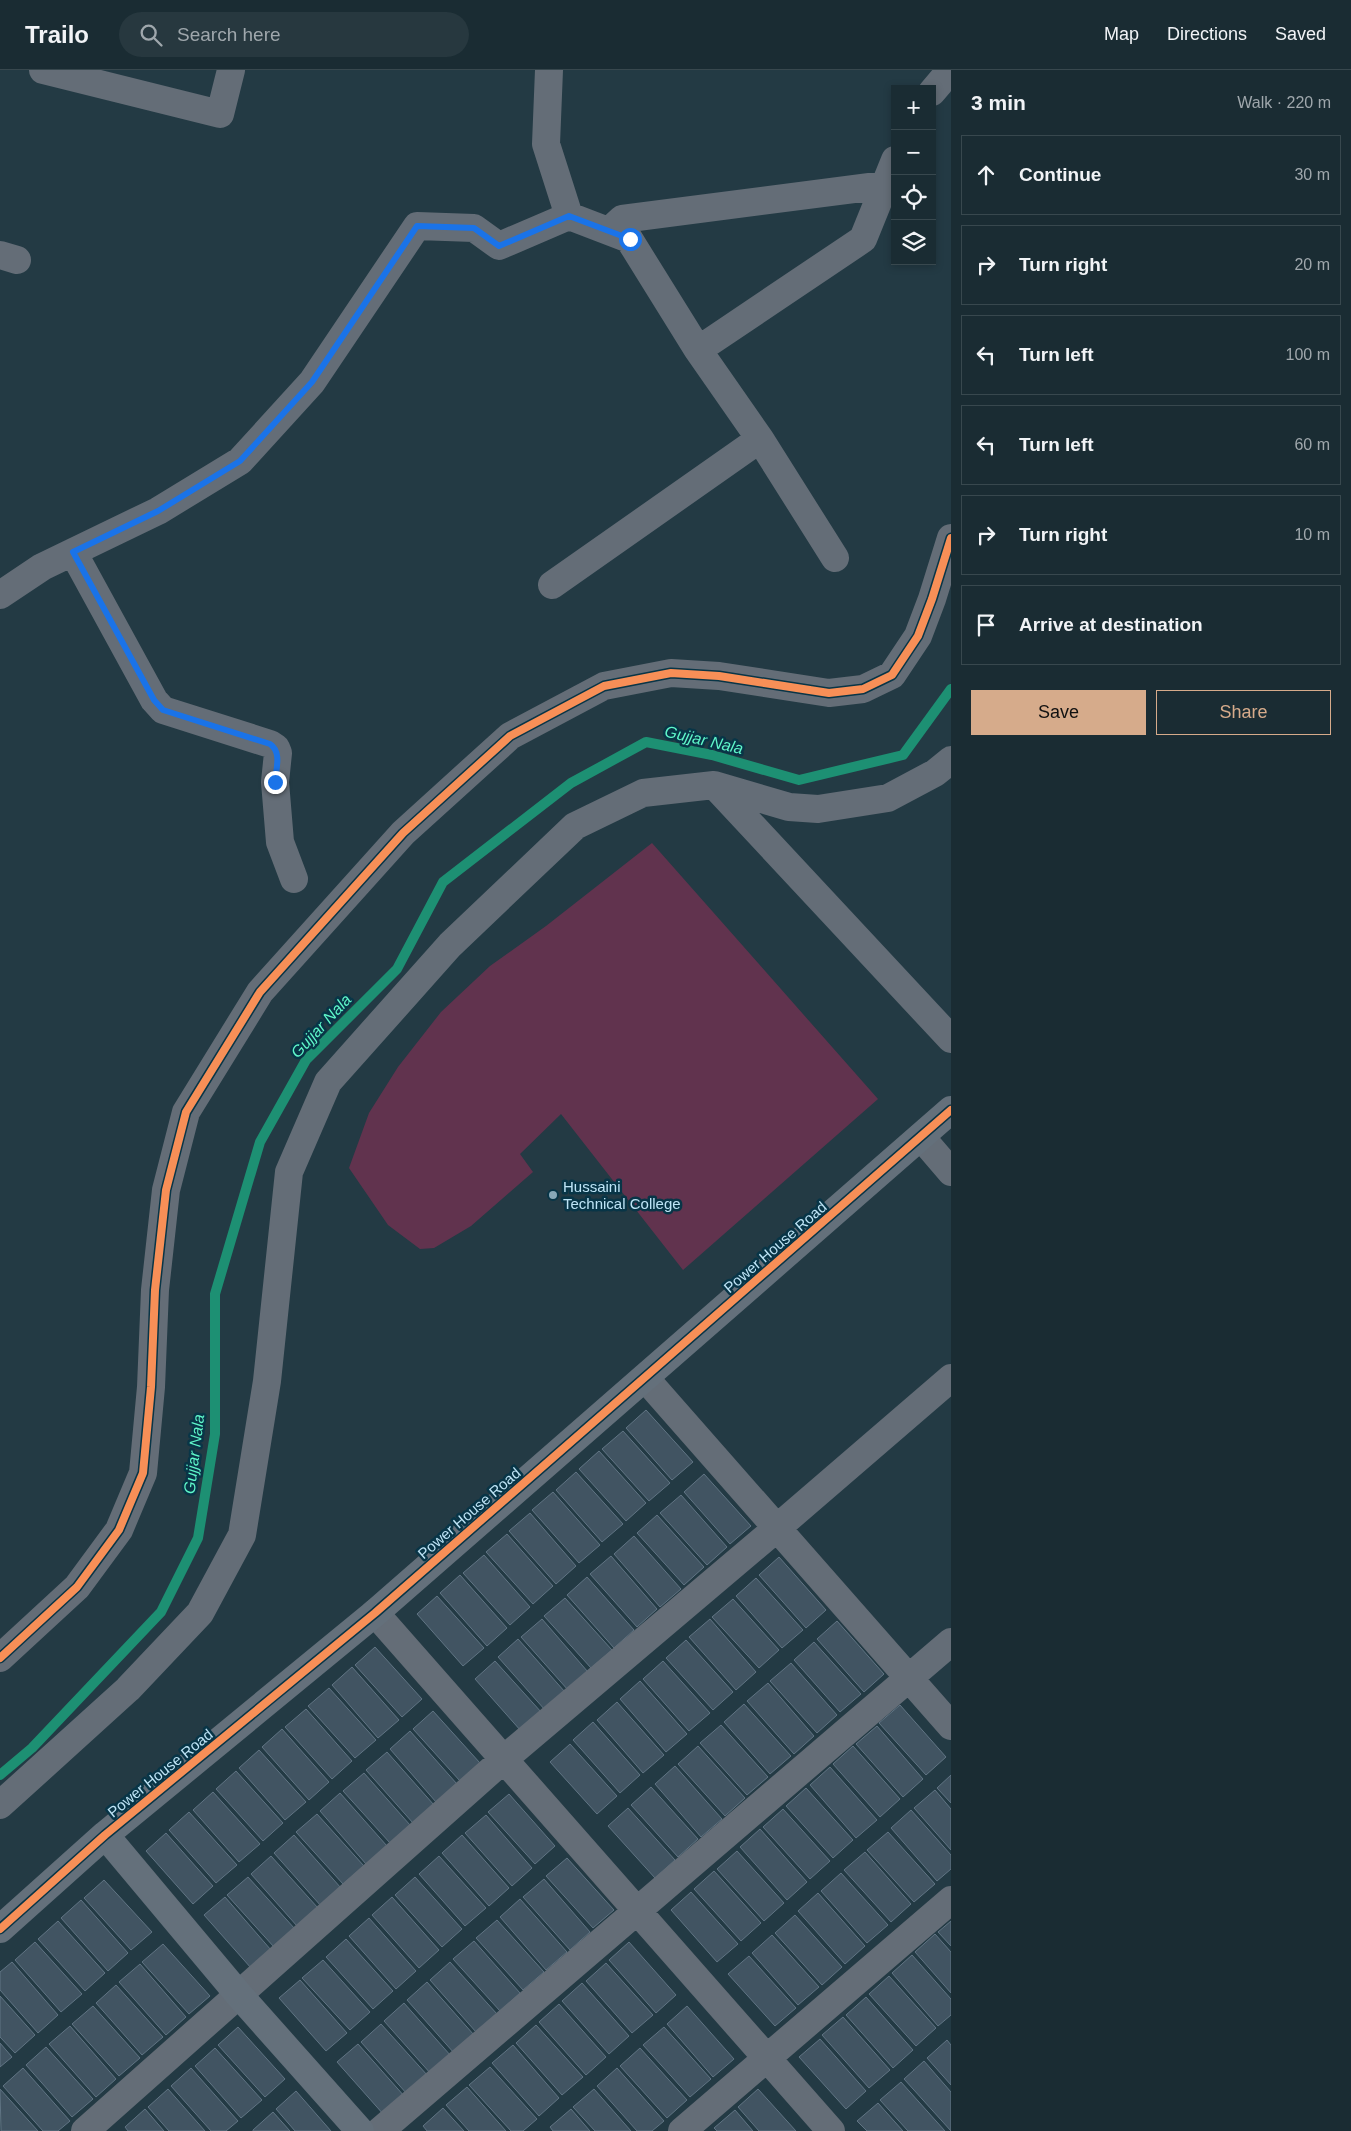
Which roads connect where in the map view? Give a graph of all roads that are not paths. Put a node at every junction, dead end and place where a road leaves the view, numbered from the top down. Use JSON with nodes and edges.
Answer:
{"nodes":[{"id":1,"x":43,"y":70,"type":"edge"},
{"id":2,"x":231,"y":70,"type":"edge"},
{"id":3,"x":549,"y":70,"type":"edge"},
{"id":4,"x":891,"y":170,"type":"edge"},
{"id":5,"x":885,"y":185,"type":"junction"},
{"id":6,"x":569,"y":216,"type":"junction"},
{"id":7,"x":609,"y":231,"type":"junction"},
{"id":8,"x":698,"y":350,"type":"junction"},
{"id":9,"x":760,"y":439,"type":"junction"},
{"id":10,"x":951,"y":538,"type":"edge"},
{"id":11,"x":73,"y":552,"type":"junction"},
{"id":12,"x":835,"y":558,"type":"dead end"},
{"id":13,"x":552,"y":585,"type":"dead end"},
{"id":14,"x":0,"y":595,"type":"edge"},
{"id":15,"x":951,"y":760,"type":"edge"},
{"id":16,"x":714,"y":785,"type":"junction"},
{"id":17,"x":294,"y":879,"type":"dead end"},
{"id":18,"x":951,"y":1039,"type":"edge"},
{"id":19,"x":951,"y":1110,"type":"edge"},
{"id":20,"x":921,"y":1138,"type":"junction"},
{"id":21,"x":951,"y":1172,"type":"edge"},
{"id":22,"x":645,"y":1378,"type":"junction"},
{"id":23,"x":951,"y":1378,"type":"edge"},
{"id":24,"x":777,"y":1528,"type":"junction"},
{"id":25,"x":375,"y":1613,"type":"junction"},
{"id":26,"x":951,"y":1642,"type":"edge"},
{"id":27,"x":0,"y":1658,"type":"edge"},
{"id":28,"x":909,"y":1678,"type":"junction"},
{"id":29,"x":951,"y":1726,"type":"edge"},
{"id":30,"x":504,"y":1759,"type":"junction"},
{"id":31,"x":0,"y":1804,"type":"edge"},
{"id":32,"x":105,"y":1835,"type":"junction"},
{"id":33,"x":951,"y":1900,"type":"edge"},
{"id":34,"x":636,"y":1910,"type":"junction"},
{"id":35,"x":0,"y":1929,"type":"edge"},
{"id":36,"x":239,"y":1995,"type":"junction"},
{"id":37,"x":767,"y":2058,"type":"junction"},
{"id":38,"x":85,"y":2131,"type":"edge"},
{"id":39,"x":360,"y":2131,"type":"edge"},
{"id":40,"x":380,"y":2131,"type":"edge"},
{"id":41,"x":682,"y":2131,"type":"edge"},
{"id":42,"x":831,"y":2131,"type":"edge"}],
"edges":[{"from":1,"to":2,"type":"street"},
{"from":3,"to":6,"type":"street"},
{"from":4,"to":5,"type":"street"},
{"from":5,"to":7,"type":"street"},
{"from":5,"to":8,"type":"street"},
{"from":6,"to":7,"type":"street"},
{"from":6,"to":11,"type":"street"},
{"from":7,"to":8,"type":"street"},
{"from":8,"to":9,"type":"street"},
{"from":9,"to":12,"type":"street"},
{"from":9,"to":13,"type":"street"},
{"from":10,"to":27,"type":"street"},
{"from":11,"to":14,"type":"street"},
{"from":11,"to":17,"type":"street"},
{"from":15,"to":16,"type":"street"},
{"from":16,"to":18,"type":"street"},
{"from":16,"to":31,"type":"street"},
{"from":19,"to":20,"type":"street","name":"Power House Road"},
{"from":20,"to":21,"type":"street"},
{"from":20,"to":22,"type":"street","name":"Power House Road"},
{"from":22,"to":24,"type":"street"},
{"from":22,"to":25,"type":"street","name":"Power House Road"},
{"from":23,"to":24,"type":"street"},
{"from":24,"to":28,"type":"street"},
{"from":24,"to":30,"type":"street"},
{"from":25,"to":30,"type":"street"},
{"from":25,"to":32,"type":"street","name":"Power House Road"},
{"from":26,"to":28,"type":"street"},
{"from":28,"to":29,"type":"street"},
{"from":28,"to":34,"type":"street"},
{"from":30,"to":34,"type":"street"},
{"from":30,"to":36,"type":"street"},
{"from":32,"to":35,"type":"street","name":"Power House Road"},
{"from":32,"to":36,"type":"street"},
{"from":33,"to":37,"type":"street"},
{"from":34,"to":37,"type":"street"},
{"from":34,"to":40,"type":"street"},
{"from":36,"to":38,"type":"street"},
{"from":36,"to":39,"type":"street"},
{"from":37,"to":41,"type":"street"},
{"from":37,"to":42,"type":"street"}]}
